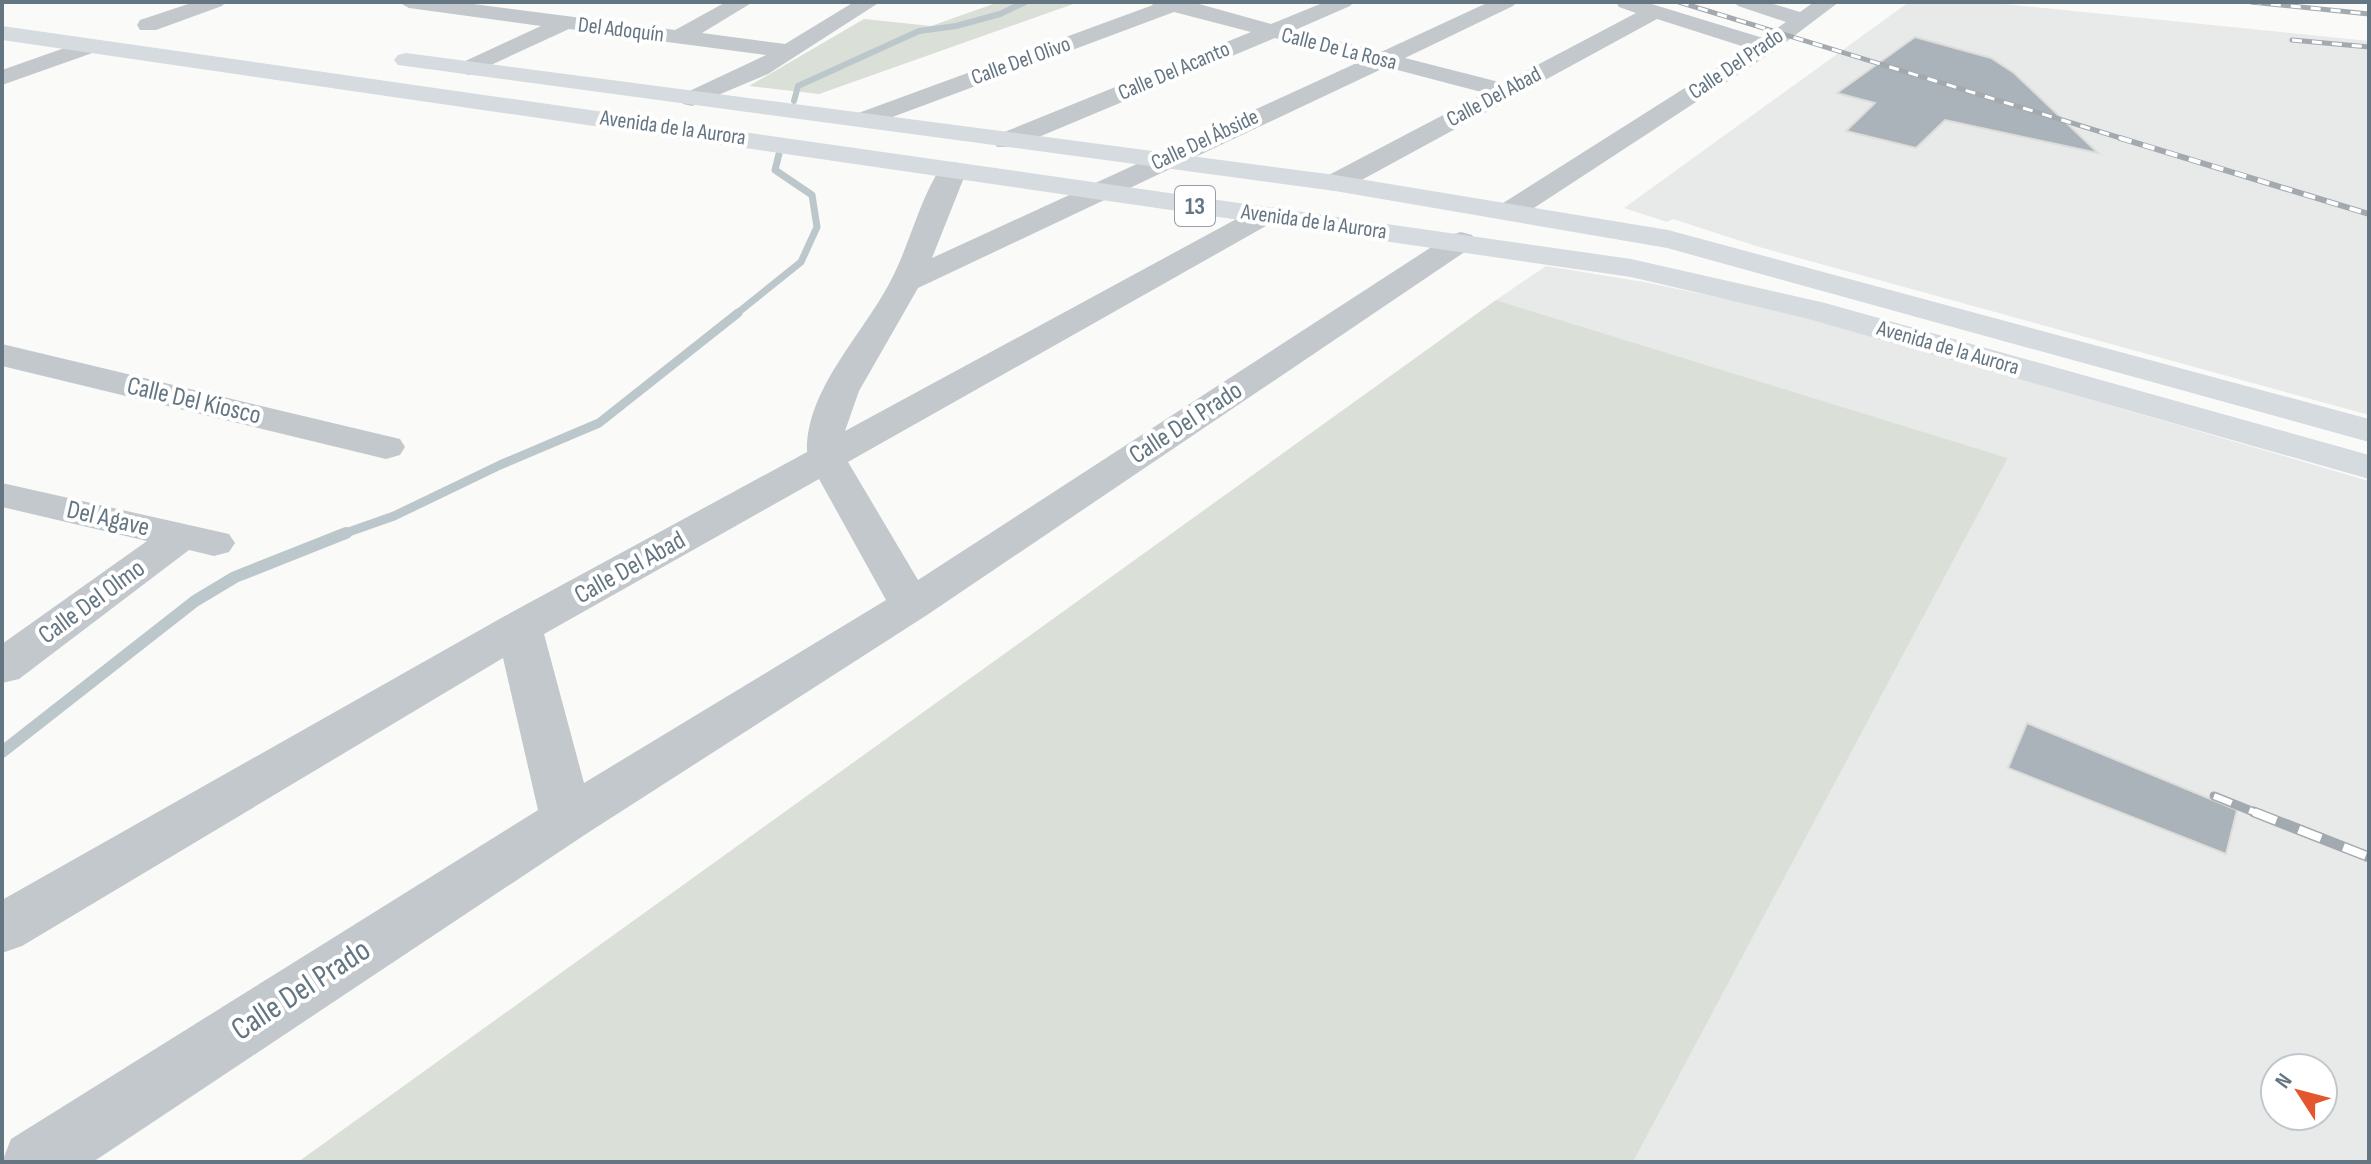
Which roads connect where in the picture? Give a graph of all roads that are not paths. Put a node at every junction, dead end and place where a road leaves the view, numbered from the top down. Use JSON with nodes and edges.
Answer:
{"nodes":[{"id":1,"x":215,"y":2,"type":"edge"},
{"id":2,"x":409,"y":2,"type":"edge"},
{"id":3,"x":609,"y":2,"type":"edge"},
{"id":4,"x":742,"y":2,"type":"edge"},
{"id":5,"x":869,"y":2,"type":"edge"},
{"id":6,"x":1343,"y":2,"type":"edge"},
{"id":7,"x":1506,"y":2,"type":"edge"},
{"id":8,"x":1624,"y":2,"type":"edge"},
{"id":9,"x":1745,"y":2,"type":"edge"},
{"id":10,"x":1828,"y":2,"type":"edge"},
{"id":11,"x":1172,"y":3,"type":"edge"},
{"id":12,"x":475,"y":6,"type":"edge"},
{"id":13,"x":1654,"y":12,"type":"junction"},
{"id":14,"x":1800,"y":19,"type":"junction"},
{"id":15,"x":118,"y":21,"type":"dead end"},
{"id":16,"x":566,"y":23,"type":"junction"},
{"id":17,"x":148,"y":25,"type":"junction"},
{"id":18,"x":1270,"y":31,"type":"junction"},
{"id":19,"x":2,"y":33,"type":"edge"},
{"id":20,"x":679,"y":37,"type":"junction"},
{"id":21,"x":90,"y":46,"type":"junction"},
{"id":22,"x":1766,"y":46,"type":"junction"},
{"id":23,"x":205,"y":47,"type":"junction"},
{"id":24,"x":252,"y":47,"type":"dead end"},
{"id":25,"x":786,"y":51,"type":"junction"},
{"id":26,"x":378,"y":56,"type":"dead end"},
{"id":27,"x":1381,"y":59,"type":"junction"},
{"id":28,"x":469,"y":68,"type":"junction"},
{"id":29,"x":2,"y":78,"type":"edge"},
{"id":30,"x":1506,"y":91,"type":"junction"},
{"id":31,"x":692,"y":99,"type":"junction"},
{"id":32,"x":862,"y":120,"type":"junction"},
{"id":33,"x":1006,"y":141,"type":"junction"},
{"id":34,"x":1160,"y":161,"type":"junction"},
{"id":35,"x":953,"y":170,"type":"junction"},
{"id":36,"x":1335,"y":183,"type":"junction"},
{"id":37,"x":1100,"y":191,"type":"junction"},
{"id":38,"x":1510,"y":211,"type":"junction"},
{"id":39,"x":1263,"y":216,"type":"junction"},
{"id":40,"x":1461,"y":241,"type":"junction"},
{"id":41,"x":906,"y":282,"type":"junction"},
{"id":42,"x":2,"y":355,"type":"edge"},
{"id":43,"x":2369,"y":431,"type":"edge"},
{"id":44,"x":386,"y":447,"type":"dead end"},
{"id":45,"x":827,"y":459,"type":"junction"},
{"id":46,"x":2369,"y":467,"type":"edge"},
{"id":47,"x":2,"y":495,"type":"edge"},
{"id":48,"x":198,"y":539,"type":"joint"},
{"id":49,"x":911,"y":605,"type":"junction"},
{"id":50,"x":519,"y":628,"type":"junction"},
{"id":51,"x":2,"y":667,"type":"edge"},
{"id":52,"x":567,"y":819,"type":"junction"},
{"id":53,"x":2,"y":929,"type":"edge"},
{"id":54,"x":35,"y":1162,"type":"edge"}],
"edges":[{"from":1,"to":17,"type":"street"},
{"from":2,"to":12,"type":"street","name":"Del Adoquín"},
{"from":3,"to":16,"type":"street"},
{"from":4,"to":20,"type":"street"},
{"from":5,"to":25,"type":"street"},
{"from":6,"to":18,"type":"street","name":"Calle Del Acanto"},
{"from":7,"to":27,"type":"street","name":"Calle Del Ábside"},
{"from":8,"to":13,"type":"street"},
{"from":9,"to":14,"type":"street","name":"Calle Del Prado"},
{"from":10,"to":14,"type":"street","name":"Calle Del Prado"},
{"from":11,"to":18,"type":"street","name":"Calle De La Rosa"},
{"from":11,"to":32,"type":"street","name":"Calle Del Olivo"},
{"from":12,"to":16,"type":"street","name":"Del Adoquín"},
{"from":13,"to":22,"type":"street"},
{"from":13,"to":30,"type":"street","name":"Calle Del Abad"},
{"from":14,"to":22,"type":"street","name":"Calle Del Prado"},
{"from":15,"to":17,"type":"main road","name":"Avenida de la Aurora","number":"13"},
{"from":16,"to":20,"type":"street","name":"Del Adoquín"},
{"from":16,"to":28,"type":"street"},
{"from":17,"to":23,"type":"main road","name":"Avenida de la Aurora","number":"13"},
{"from":18,"to":27,"type":"street","name":"Calle De La Rosa"},
{"from":18,"to":33,"type":"street","name":"Calle Del Acanto"},
{"from":19,"to":21,"type":"main road","name":"Avenida de la Aurora","number":"13"},
{"from":20,"to":25,"type":"street","name":"Del Adoquín"},
{"from":21,"to":23,"type":"main road","name":"Avenida de la Aurora","number":"13"},
{"from":21,"to":29,"type":"street"},
{"from":22,"to":38,"type":"street","name":"Calle Del Prado"},
{"from":23,"to":24,"type":"main road"},
{"from":23,"to":35,"type":"main road","name":"Avenida de la Aurora","number":"13"},
{"from":25,"to":31,"type":"street"},
{"from":26,"to":28,"type":"main road","name":"Avenida de la Aurora","number":"13"},
{"from":27,"to":30,"type":"street","name":"Calle De La Rosa"},
{"from":27,"to":34,"type":"street","name":"Calle Del Ábside"},
{"from":28,"to":31,"type":"main road","name":"Avenida de la Aurora","number":"13"},
{"from":30,"to":36,"type":"street","name":"Calle Del Abad"},
{"from":31,"to":32,"type":"main road","name":"Avenida de la Aurora","number":"13"},
{"from":32,"to":33,"type":"main road","name":"Avenida de la Aurora","number":"13"},
{"from":33,"to":34,"type":"main road","name":"Avenida de la Aurora","number":"13"},
{"from":34,"to":36,"type":"main road","name":"Avenida de la Aurora","number":"13"},
{"from":34,"to":37,"type":"street","name":"Calle Del Ábside"},
{"from":35,"to":37,"type":"main road","name":"Avenida de la Aurora","number":"13"},
{"from":35,"to":41,"type":"street"},
{"from":36,"to":38,"type":"main road","name":"Avenida de la Aurora","number":"13"},
{"from":37,"to":39,"type":"main road","name":"Avenida de la Aurora","number":"13"},
{"from":37,"to":41,"type":"street","name":"Calle Del Ábside"},
{"from":38,"to":43,"type":"main road","name":"Avenida de la Aurora","number":"13"},
{"from":39,"to":40,"type":"main road","name":"Avenida de la Aurora","number":"13"},
{"from":39,"to":45,"type":"street","name":"Calle Del Abad"},
{"from":40,"to":46,"type":"main road","name":"Avenida de la Aurora","number":"13"},
{"from":40,"to":49,"type":"street","name":"Calle Del Prado"},
{"from":41,"to":45,"type":"street"},
{"from":42,"to":44,"type":"street","name":"Calle Del Kiosco"},
{"from":45,"to":49,"type":"street"},
{"from":45,"to":50,"type":"street","name":"Calle Del Abad"},
{"from":47,"to":48,"type":"street","name":"Del Agave"},
{"from":48,"to":51,"type":"street","name":"Calle Del Olmo"},
{"from":49,"to":52,"type":"street","name":"Calle Del Prado"},
{"from":50,"to":52,"type":"street"},
{"from":50,"to":53,"type":"street","name":"Calle Del Abad"},
{"from":52,"to":54,"type":"street","name":"Calle Del Prado"}]}
